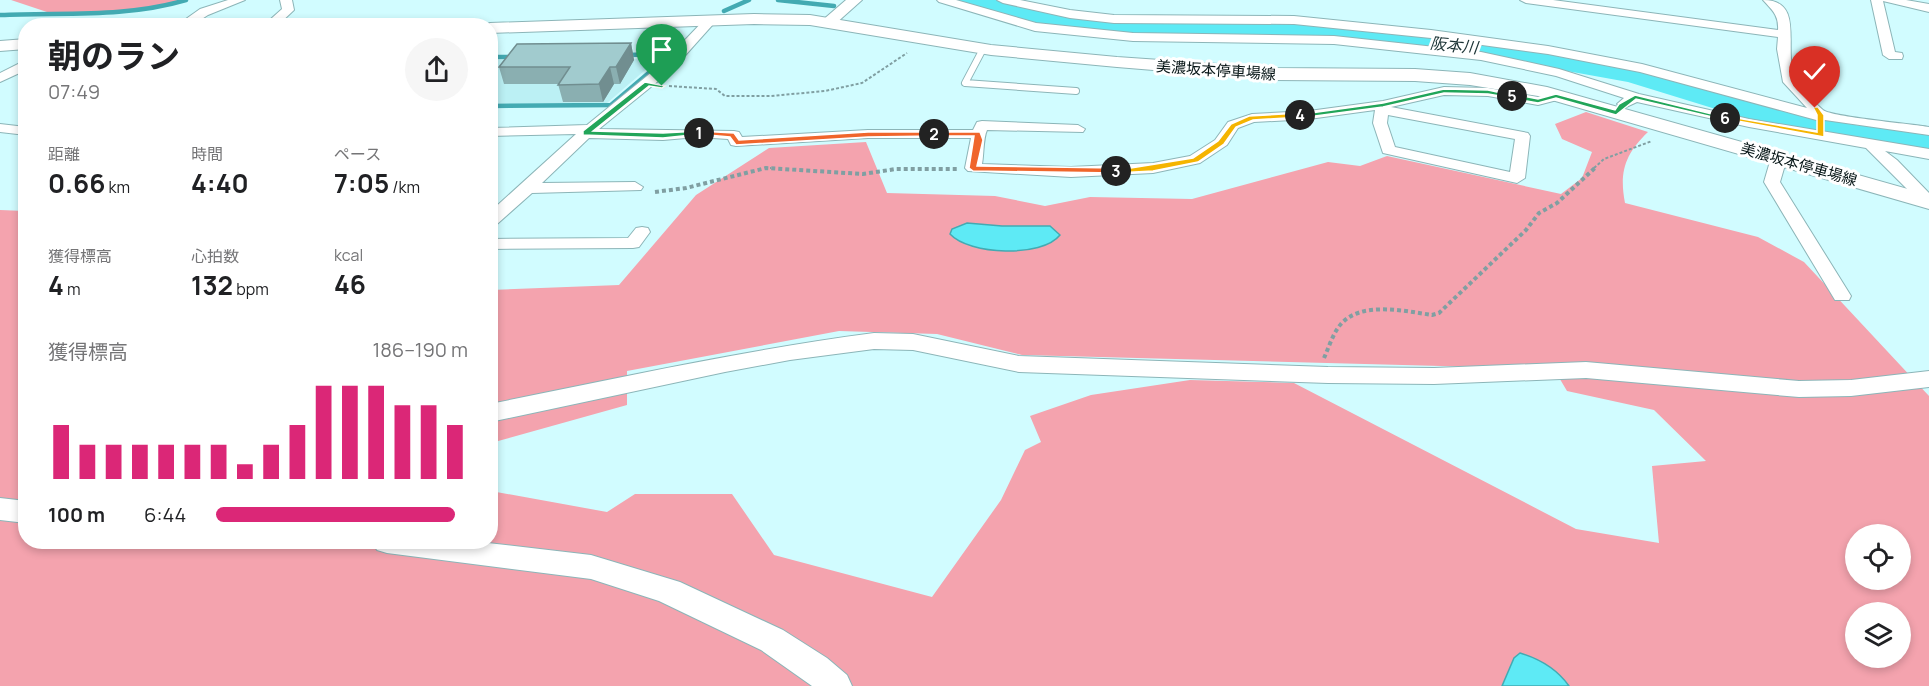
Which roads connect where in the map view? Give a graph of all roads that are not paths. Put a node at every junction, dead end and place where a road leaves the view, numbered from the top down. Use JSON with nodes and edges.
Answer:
{"nodes":[{"id":1,"x":239,"y":0,"type":"edge"},
{"id":2,"x":286,"y":0,"type":"edge"},
{"id":3,"x":855,"y":0,"type":"edge"},
{"id":4,"x":943,"y":0,"type":"edge"},
{"id":5,"x":1003,"y":0,"type":"edge"},
{"id":6,"x":1526,"y":0,"type":"edge"},
{"id":7,"x":1769,"y":0,"type":"edge"},
{"id":8,"x":1877,"y":0,"type":"edge"},
{"id":9,"x":1888,"y":0,"type":"edge"},
{"id":10,"x":1929,"y":8,"type":"edge"},
{"id":11,"x":195,"y":18,"type":"edge"},
{"id":12,"x":278,"y":18,"type":"edge"},
{"id":13,"x":710,"y":21,"type":"junction"},
{"id":14,"x":828,"y":22,"type":"junction"},
{"id":15,"x":498,"y":28,"type":"edge"},
{"id":16,"x":1783,"y":34,"type":"junction"},
{"id":17,"x":18,"y":45,"type":"edge"},
{"id":18,"x":0,"y":46,"type":"edge"},
{"id":19,"x":983,"y":49,"type":"junction"},
{"id":20,"x":1897,"y":56,"type":"dead end"},
{"id":21,"x":18,"y":68,"type":"edge"},
{"id":22,"x":0,"y":78,"type":"edge"},
{"id":23,"x":1076,"y":91,"type":"dead end"},
{"id":24,"x":1556,"y":96,"type":"junction"},
{"id":25,"x":1635,"y":97,"type":"junction"},
{"id":26,"x":1383,"y":107,"type":"junction"},
{"id":27,"x":1616,"y":113,"type":"junction"},
{"id":28,"x":1821,"y":125,"type":"junction"},
{"id":29,"x":0,"y":128,"type":"edge"},
{"id":30,"x":1078,"y":129,"type":"dead end"},
{"id":31,"x":18,"y":130,"type":"edge"},
{"id":32,"x":589,"y":131,"type":"junction"},
{"id":33,"x":1929,"y":131,"type":"edge"},
{"id":34,"x":18,"y":132,"type":"edge"},
{"id":35,"x":498,"y":132,"type":"edge"},
{"id":36,"x":978,"y":134,"type":"junction"},
{"id":37,"x":0,"y":141,"type":"edge"},
{"id":38,"x":1871,"y":144,"type":"junction"},
{"id":39,"x":1929,"y":154,"type":"edge"},
{"id":40,"x":1779,"y":158,"type":"junction"},
{"id":41,"x":634,"y":187,"type":"dead end"},
{"id":42,"x":528,"y":188,"type":"junction"},
{"id":43,"x":1923,"y":200,"type":"edge"},
{"id":44,"x":498,"y":213,"type":"edge"},
{"id":45,"x":642,"y":232,"type":"dead end"},
{"id":46,"x":498,"y":244,"type":"edge"},
{"id":47,"x":1842,"y":296,"type":"dead end"},
{"id":48,"x":1929,"y":379,"type":"edge"},
{"id":49,"x":498,"y":411,"type":"edge"},
{"id":50,"x":0,"y":509,"type":"edge"},
{"id":51,"x":18,"y":511,"type":"edge"},
{"id":52,"x":444,"y":549,"type":"edge"},
{"id":53,"x":835,"y":686,"type":"edge"}],
"edges":[{"from":1,"to":11,"type":"street"},
{"from":2,"to":12,"type":"street"},
{"from":3,"to":14,"type":"street"},
{"from":4,"to":25,"type":"street"},
{"from":5,"to":28,"type":"street"},
{"from":6,"to":16,"type":"street"},
{"from":7,"to":16,"type":"street"},
{"from":8,"to":20,"type":"street"},
{"from":9,"to":10,"type":"street"},
{"from":13,"to":14,"type":"main road","name":"美濃坂本停車場線"},
{"from":13,"to":15,"type":"main road","name":"美濃坂本停車場線"},
{"from":13,"to":32,"type":"street"},
{"from":14,"to":19,"type":"main road","name":"美濃坂本停車場線"},
{"from":16,"to":28,"type":"street"},
{"from":17,"to":18,"type":"main road"},
{"from":19,"to":23,"type":"lane"},
{"from":19,"to":24,"type":"main road","name":"美濃坂本停車場線"},
{"from":21,"to":22,"type":"street"},
{"from":24,"to":26,"type":"street"},
{"from":24,"to":27,"type":"main road","name":"美濃坂本停車場線"},
{"from":25,"to":27,"type":"street"},
{"from":25,"to":28,"type":"street"},
{"from":26,"to":26,"type":"street"},
{"from":26,"to":36,"type":"street"},
{"from":27,"to":40,"type":"main road","name":"美濃坂本停車場線"},
{"from":28,"to":33,"type":"street"},
{"from":28,"to":38,"type":"street"},
{"from":29,"to":31,"type":"street"},
{"from":30,"to":36,"type":"street"},
{"from":32,"to":35,"type":"street"},
{"from":32,"to":36,"type":"street"},
{"from":32,"to":42,"type":"street"},
{"from":34,"to":37,"type":"street"},
{"from":38,"to":39,"type":"street"},
{"from":38,"to":43,"type":"street"},
{"from":40,"to":43,"type":"main road","name":"美濃坂本停車場線"},
{"from":40,"to":47,"type":"street"},
{"from":41,"to":42,"type":"street"},
{"from":42,"to":44,"type":"street"},
{"from":45,"to":46,"type":"street"},
{"from":48,"to":49,"type":"street"},
{"from":50,"to":51,"type":"street"},
{"from":52,"to":53,"type":"street"}]}
